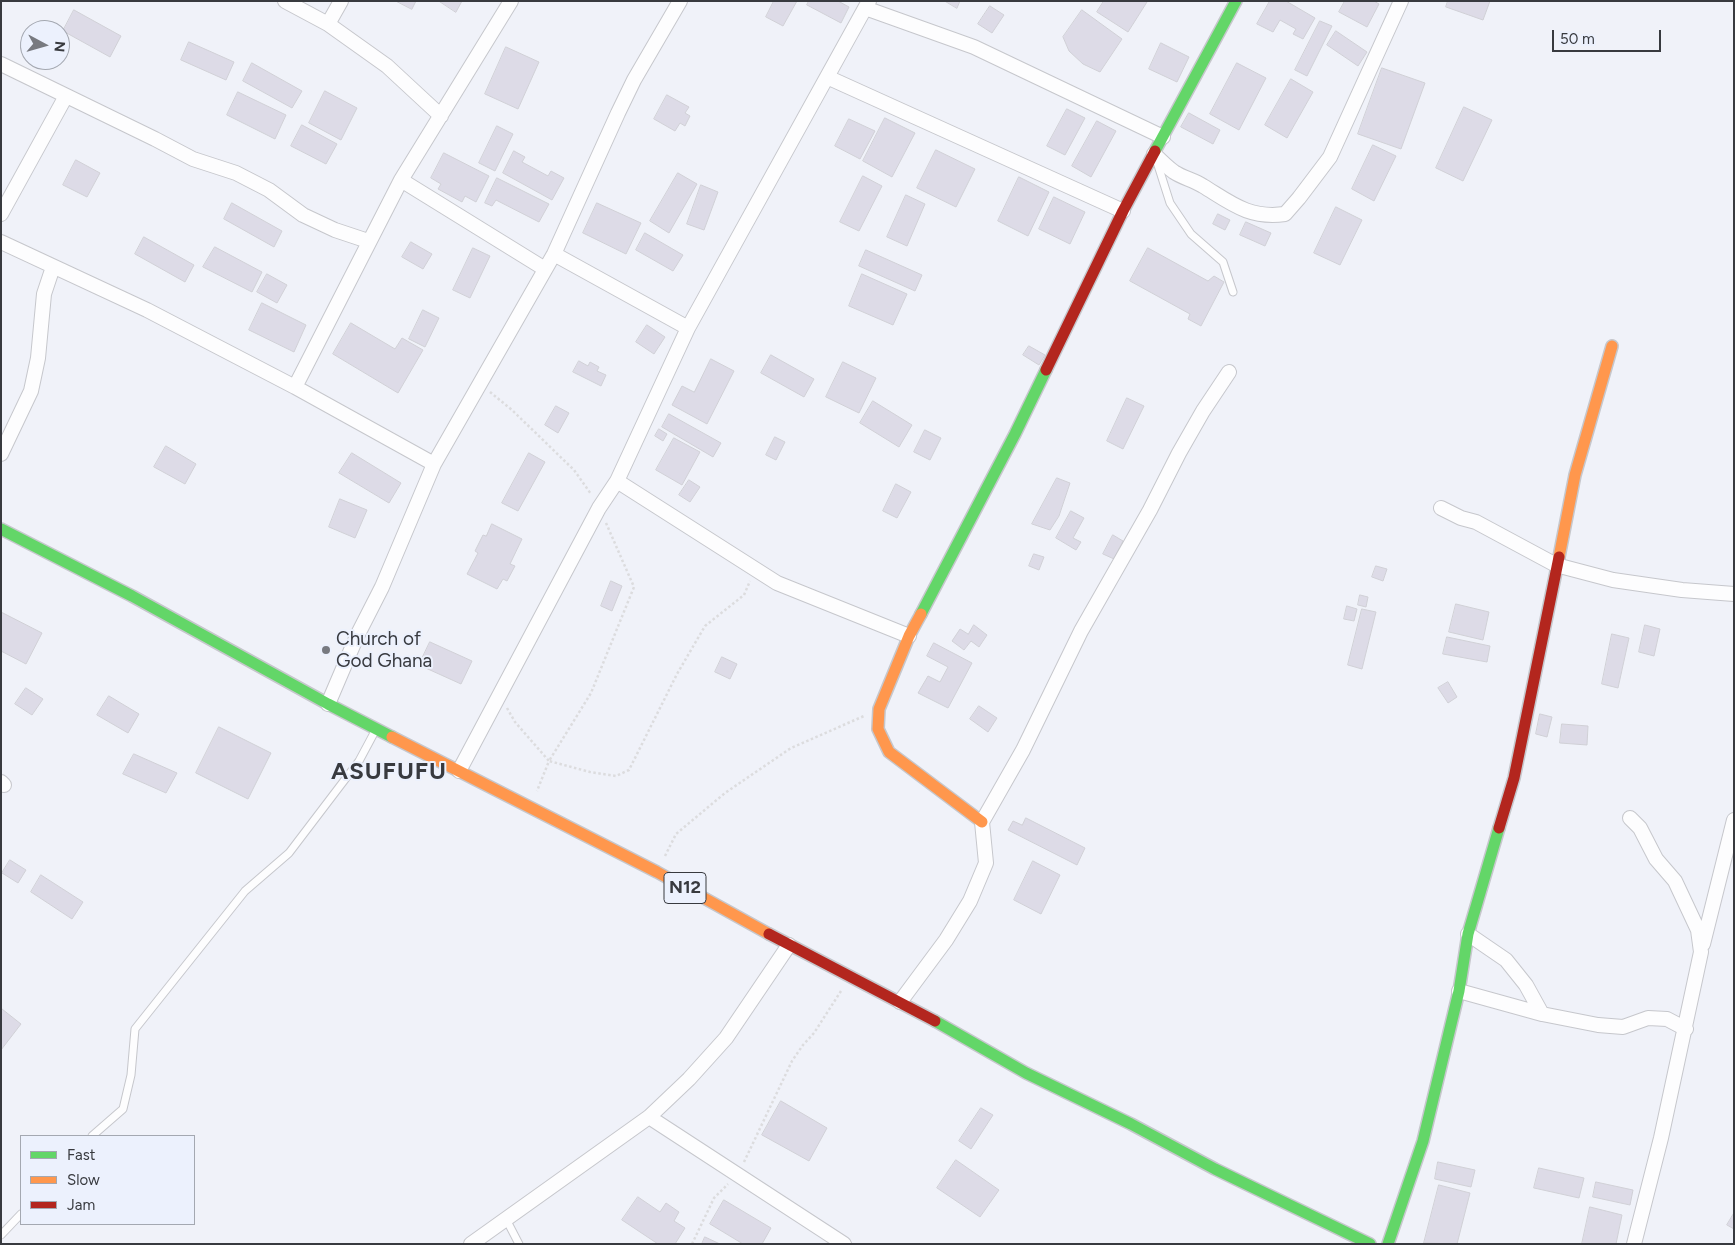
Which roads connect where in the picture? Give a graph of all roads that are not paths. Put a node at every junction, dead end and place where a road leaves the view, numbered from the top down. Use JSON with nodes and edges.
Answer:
{"nodes":[{"id":1,"x":285,"y":1,"type":"edge"},
{"id":2,"x":341,"y":1,"type":"edge"},
{"id":3,"x":511,"y":1,"type":"edge"},
{"id":4,"x":680,"y":1,"type":"edge"},
{"id":5,"x":1236,"y":1,"type":"edge"},
{"id":6,"x":1401,"y":1,"type":"edge"},
{"id":7,"x":867,"y":5,"type":"edge"},
{"id":8,"x":328,"y":24,"type":"junction"},
{"id":9,"x":1,"y":64,"type":"edge"},
{"id":10,"x":827,"y":77,"type":"junction"},
{"id":11,"x":66,"y":96,"type":"junction"},
{"id":12,"x":440,"y":116,"type":"junction"},
{"id":13,"x":1163,"y":137,"type":"junction"},
{"id":14,"x":1154,"y":154,"type":"junction"},
{"id":15,"x":401,"y":180,"type":"junction"},
{"id":16,"x":1123,"y":211,"type":"junction"},
{"id":17,"x":1,"y":214,"type":"edge"},
{"id":18,"x":1,"y":242,"type":"edge"},
{"id":19,"x":368,"y":242,"type":"junction"},
{"id":20,"x":554,"y":254,"type":"junction"},
{"id":21,"x":53,"y":267,"type":"junction"},
{"id":22,"x":545,"y":268,"type":"junction"},
{"id":23,"x":1233,"y":292,"type":"dead end"},
{"id":24,"x":688,"y":328,"type":"junction"},
{"id":25,"x":1612,"y":346,"type":"dead end"},
{"id":26,"x":1229,"y":372,"type":"dead end"},
{"id":27,"x":296,"y":387,"type":"junction"},
{"id":28,"x":1,"y":454,"type":"edge"},
{"id":29,"x":434,"y":464,"type":"junction"},
{"id":30,"x":618,"y":482,"type":"junction"},
{"id":31,"x":1441,"y":508,"type":"dead end"},
{"id":32,"x":1,"y":529,"type":"edge"},
{"id":33,"x":1556,"y":565,"type":"junction"},
{"id":34,"x":1734,"y":594,"type":"edge"},
{"id":35,"x":909,"y":636,"type":"junction"},
{"id":36,"x":328,"y":704,"type":"junction"},
{"id":37,"x":377,"y":728,"type":"junction"},
{"id":38,"x":459,"y":771,"type":"junction"},
{"id":39,"x":1630,"y":818,"type":"dead end"},
{"id":40,"x":1734,"y":820,"type":"edge"},
{"id":41,"x":982,"y":822,"type":"junction"},
{"id":42,"x":1468,"y":934,"type":"junction"},
{"id":43,"x":789,"y":945,"type":"junction"},
{"id":44,"x":1701,"y":952,"type":"junction"},
{"id":45,"x":1459,"y":991,"type":"junction"},
{"id":46,"x":900,"y":1002,"type":"junction"},
{"id":47,"x":1542,"y":1014,"type":"junction"},
{"id":48,"x":1686,"y":1028,"type":"junction"},
{"id":49,"x":649,"y":1117,"type":"junction"},
{"id":50,"x":93,"y":1135,"type":"edge"},
{"id":51,"x":20,"y":1215,"type":"edge"},
{"id":52,"x":506,"y":1219,"type":"junction"},
{"id":53,"x":1,"y":1235,"type":"edge"},
{"id":54,"x":471,"y":1244,"type":"edge"},
{"id":55,"x":520,"y":1244,"type":"edge"},
{"id":56,"x":844,"y":1244,"type":"edge"},
{"id":57,"x":1370,"y":1244,"type":"edge"},
{"id":58,"x":1388,"y":1244,"type":"edge"},
{"id":59,"x":1634,"y":1244,"type":"edge"}],
"edges":[{"from":1,"to":8,"type":"street"},
{"from":2,"to":8,"type":"street"},
{"from":3,"to":12,"type":"street"},
{"from":4,"to":20,"type":"street"},
{"from":5,"to":13,"type":"main road"},
{"from":6,"to":14,"type":"street"},
{"from":7,"to":10,"type":"street"},
{"from":7,"to":13,"type":"street"},
{"from":8,"to":12,"type":"street"},
{"from":9,"to":11,"type":"street"},
{"from":10,"to":16,"type":"street"},
{"from":10,"to":24,"type":"street"},
{"from":11,"to":17,"type":"street"},
{"from":11,"to":19,"type":"street"},
{"from":12,"to":15,"type":"street"},
{"from":13,"to":14,"type":"main road"},
{"from":14,"to":16,"type":"main road"},
{"from":14,"to":23,"type":"lane"},
{"from":15,"to":19,"type":"street"},
{"from":15,"to":22,"type":"street"},
{"from":16,"to":35,"type":"main road"},
{"from":18,"to":21,"type":"street"},
{"from":19,"to":27,"type":"street"},
{"from":20,"to":22,"type":"street"},
{"from":20,"to":24,"type":"street"},
{"from":21,"to":27,"type":"street"},
{"from":21,"to":28,"type":"street"},
{"from":22,"to":29,"type":"street"},
{"from":24,"to":30,"type":"street"},
{"from":25,"to":33,"type":"main road"},
{"from":26,"to":41,"type":"street"},
{"from":27,"to":29,"type":"street"},
{"from":29,"to":36,"type":"street"},
{"from":30,"to":35,"type":"street"},
{"from":30,"to":38,"type":"street"},
{"from":31,"to":33,"type":"street"},
{"from":32,"to":36,"type":"main road","number":"N12"},
{"from":33,"to":34,"type":"street"},
{"from":33,"to":42,"type":"main road"},
{"from":35,"to":41,"type":"main road"},
{"from":36,"to":37,"type":"main road","number":"N12"},
{"from":37,"to":38,"type":"main road","number":"N12"},
{"from":37,"to":50,"type":"lane"},
{"from":38,"to":43,"type":"main road","number":"N12"},
{"from":39,"to":44,"type":"street"},
{"from":40,"to":44,"type":"street"},
{"from":41,"to":46,"type":"street"},
{"from":42,"to":45,"type":"main road"},
{"from":42,"to":47,"type":"street"},
{"from":43,"to":46,"type":"main road","number":"N12"},
{"from":43,"to":49,"type":"street"},
{"from":44,"to":48,"type":"street"},
{"from":45,"to":47,"type":"street"},
{"from":45,"to":58,"type":"main road"},
{"from":46,"to":57,"type":"main road","number":"N12"},
{"from":47,"to":48,"type":"street"},
{"from":48,"to":59,"type":"street"},
{"from":49,"to":52,"type":"street"},
{"from":49,"to":56,"type":"street"},
{"from":51,"to":53,"type":"lane"},
{"from":52,"to":54,"type":"street"},
{"from":52,"to":55,"type":"lane"}]}
